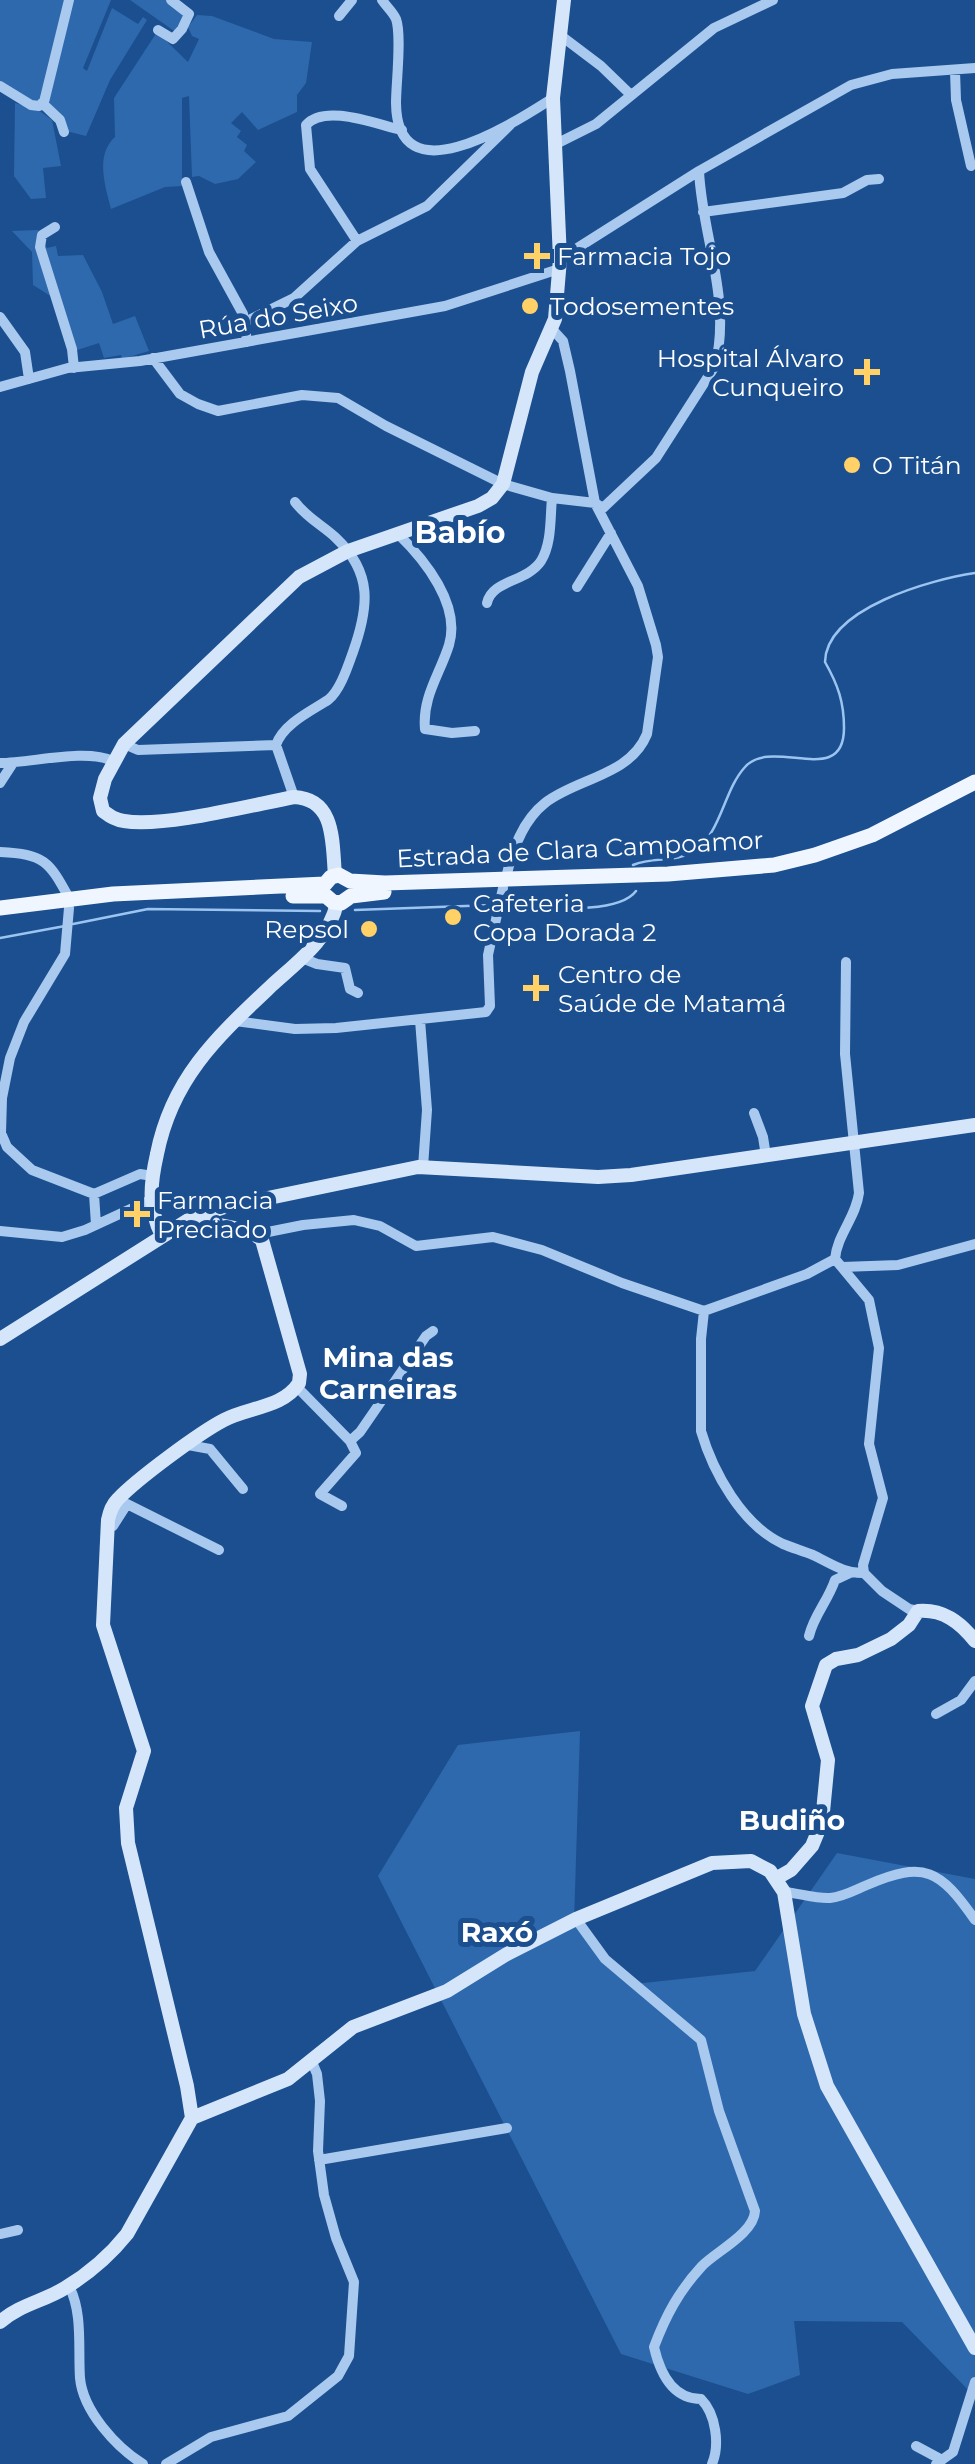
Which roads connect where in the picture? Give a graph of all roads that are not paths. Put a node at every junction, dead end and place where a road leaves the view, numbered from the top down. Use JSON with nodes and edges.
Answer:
{"nodes":[{"id":1,"x":69,"y":0,"type":"edge"},
{"id":2,"x":172,"y":0,"type":"edge"},
{"id":3,"x":352,"y":0,"type":"edge"},
{"id":4,"x":382,"y":0,"type":"edge"},
{"id":5,"x":564,"y":0,"type":"edge"},
{"id":6,"x":773,"y":0,"type":"edge"},
{"id":7,"x":339,"y":16,"type":"dead end"},
{"id":8,"x":158,"y":30,"type":"dead end"},
{"id":9,"x":560,"y":35,"type":"junction"},
{"id":10,"x":975,"y":68,"type":"edge"},
{"id":11,"x":955,"y":71,"type":"junction"},
{"id":12,"x":0,"y":86,"type":"edge"},
{"id":13,"x":631,"y":96,"type":"junction"},
{"id":14,"x":553,"y":98,"type":"junction"},
{"id":15,"x":42,"y":103,"type":"junction"},
{"id":16,"x":512,"y":124,"type":"junction"},
{"id":17,"x":402,"y":130,"type":"junction"},
{"id":18,"x":64,"y":132,"type":"dead end"},
{"id":19,"x":554,"y":145,"type":"junction"},
{"id":20,"x":970,"y":166,"type":"dead end"},
{"id":21,"x":699,"y":172,"type":"junction"},
{"id":22,"x":878,"y":179,"type":"dead end"},
{"id":23,"x":186,"y":182,"type":"dead end"},
{"id":24,"x":703,"y":212,"type":"junction"},
{"id":25,"x":56,"y":227,"type":"dead end"},
{"id":26,"x":357,"y":241,"type":"junction"},
{"id":27,"x":560,"y":264,"type":"junction"},
{"id":28,"x":1,"y":322,"type":"edge"},
{"id":29,"x":245,"y":322,"type":"junction"},
{"id":30,"x":552,"y":330,"type":"junction"},
{"id":31,"x":247,"y":342,"type":"junction"},
{"id":32,"x":153,"y":358,"type":"junction"},
{"id":33,"x":74,"y":368,"type":"junction"},
{"id":34,"x":29,"y":379,"type":"junction"},
{"id":35,"x":0,"y":387,"type":"edge"},
{"id":36,"x":503,"y":484,"type":"junction"},
{"id":37,"x":552,"y":498,"type":"junction"},
{"id":38,"x":295,"y":502,"type":"dead end"},
{"id":39,"x":595,"y":503,"type":"junction"},
{"id":40,"x":611,"y":532,"type":"junction"},
{"id":41,"x":398,"y":534,"type":"junction"},
{"id":42,"x":348,"y":551,"type":"junction"},
{"id":43,"x":577,"y":587,"type":"dead end"},
{"id":44,"x":487,"y":603,"type":"dead end"},
{"id":45,"x":475,"y":731,"type":"dead end"},
{"id":46,"x":124,"y":744,"type":"junction"},
{"id":47,"x":276,"y":745,"type":"junction"},
{"id":48,"x":0,"y":762,"type":"edge"},
{"id":49,"x":13,"y":762,"type":"junction"},
{"id":50,"x":112,"y":762,"type":"junction"},
{"id":51,"x":975,"y":782,"type":"edge"},
{"id":52,"x":0,"y":784,"type":"edge"},
{"id":53,"x":975,"y":795,"type":"edge"},
{"id":54,"x":294,"y":797,"type":"junction"},
{"id":55,"x":0,"y":852,"type":"edge"},
{"id":56,"x":337,"y":889,"type":"junction"},
{"id":57,"x":502,"y":894,"type":"junction"},
{"id":58,"x":0,"y":908,"type":"edge"},
{"id":59,"x":68,"y":914,"type":"junction"},
{"id":60,"x":0,"y":918,"type":"edge"},
{"id":61,"x":302,"y":958,"type":"junction"},
{"id":62,"x":846,"y":962,"type":"dead end"},
{"id":63,"x":358,"y":993,"type":"dead end"},
{"id":64,"x":420,"y":1020,"type":"junction"},
{"id":65,"x":234,"y":1021,"type":"junction"},
{"id":66,"x":754,"y":1113,"type":"dead end"},
{"id":67,"x":975,"y":1125,"type":"edge"},
{"id":68,"x":854,"y":1142,"type":"junction"},
{"id":69,"x":766,"y":1156,"type":"junction"},
{"id":70,"x":423,"y":1167,"type":"junction"},
{"id":71,"x":152,"y":1176,"type":"junction"},
{"id":72,"x":94,"y":1194,"type":"junction"},
{"id":73,"x":150,"y":1200,"type":"junction"},
{"id":74,"x":190,"y":1219,"type":"junction"},
{"id":75,"x":96,"y":1224,"type":"junction"},
{"id":76,"x":0,"y":1231,"type":"edge"},
{"id":77,"x":258,"y":1234,"type":"junction"},
{"id":78,"x":162,"y":1236,"type":"junction"},
{"id":79,"x":975,"y":1244,"type":"edge"},
{"id":80,"x":839,"y":1263,"type":"junction"},
{"id":81,"x":704,"y":1311,"type":"junction"},
{"id":82,"x":433,"y":1331,"type":"dead end"},
{"id":83,"x":0,"y":1339,"type":"edge"},
{"id":84,"x":297,"y":1387,"type":"junction"},
{"id":85,"x":350,"y":1440,"type":"junction"},
{"id":86,"x":188,"y":1445,"type":"junction"},
{"id":87,"x":243,"y":1488,"type":"dead end"},
{"id":88,"x":342,"y":1506,"type":"dead end"},
{"id":89,"x":108,"y":1526,"type":"junction"},
{"id":90,"x":218,"y":1550,"type":"dead end"},
{"id":91,"x":864,"y":1573,"type":"junction"},
{"id":92,"x":850,"y":1574,"type":"junction"},
{"id":93,"x":918,"y":1611,"type":"junction"},
{"id":94,"x":809,"y":1636,"type":"dead end"},
{"id":95,"x":975,"y":1641,"type":"edge"},
{"id":96,"x":975,"y":1681,"type":"edge"},
{"id":97,"x":936,"y":1714,"type":"dead end"},
{"id":98,"x":135,"y":1810,"type":"dead end"},
{"id":99,"x":126,"y":1824,"type":"junction"},
{"id":100,"x":781,"y":1885,"type":"junction"},
{"id":101,"x":576,"y":1920,"type":"junction"},
{"id":102,"x":975,"y":1920,"type":"edge"},
{"id":103,"x":312,"y":2062,"type":"junction"},
{"id":104,"x":192,"y":2118,"type":"junction"},
{"id":105,"x":507,"y":2128,"type":"dead end"},
{"id":106,"x":318,"y":2160,"type":"junction"},
{"id":107,"x":18,"y":2230,"type":"dead end"},
{"id":108,"x":0,"y":2234,"type":"edge"},
{"id":109,"x":70,"y":2286,"type":"junction"},
{"id":110,"x":0,"y":2322,"type":"edge"},
{"id":111,"x":975,"y":2348,"type":"edge"},
{"id":112,"x":975,"y":2382,"type":"edge"},
{"id":113,"x":916,"y":2446,"type":"dead end"},
{"id":114,"x":940,"y":2462,"type":"edge"},
{"id":115,"x":143,"y":2464,"type":"edge"},
{"id":116,"x":166,"y":2464,"type":"edge"},
{"id":117,"x":712,"y":2464,"type":"edge"}],
"edges":[{"from":1,"to":15,"type":"street"},
{"from":2,"to":8,"type":"street"},
{"from":3,"to":7,"type":"street"},
{"from":4,"to":17,"type":"street"},
{"from":5,"to":9,"type":"street"},
{"from":6,"to":13,"type":"street"},
{"from":9,"to":13,"type":"street"},
{"from":9,"to":14,"type":"street"},
{"from":10,"to":11,"type":"street","name":"Rúa do Seixo"},
{"from":11,"to":20,"type":"street"},
{"from":11,"to":21,"type":"street","name":"Rúa do Seixo"},
{"from":12,"to":15,"type":"street"},
{"from":13,"to":19,"type":"street"},
{"from":14,"to":16,"type":"street"},
{"from":14,"to":19,"type":"street"},
{"from":15,"to":18,"type":"street"},
{"from":16,"to":17,"type":"street"},
{"from":16,"to":26,"type":"street"},
{"from":17,"to":26,"type":"street"},
{"from":19,"to":27,"type":"street"},
{"from":21,"to":24,"type":"street"},
{"from":21,"to":27,"type":"street","name":"Rúa do Seixo"},
{"from":22,"to":24,"type":"street"},
{"from":23,"to":29,"type":"street"},
{"from":24,"to":39,"type":"street"},
{"from":25,"to":33,"type":"street"},
{"from":26,"to":29,"type":"street"},
{"from":27,"to":30,"type":"street"},
{"from":27,"to":31,"type":"street","name":"Rúa do Seixo"},
{"from":28,"to":34,"type":"street"},
{"from":29,"to":31,"type":"street"},
{"from":30,"to":36,"type":"street"},
{"from":30,"to":39,"type":"street"},
{"from":31,"to":32,"type":"street","name":"Rúa do Seixo"},
{"from":32,"to":33,"type":"street","name":"Rúa do Seixo"},
{"from":32,"to":36,"type":"street"},
{"from":33,"to":34,"type":"street","name":"Rúa do Seixo"},
{"from":34,"to":35,"type":"street","name":"Rúa do Seixo"},
{"from":36,"to":37,"type":"street"},
{"from":36,"to":41,"type":"street"},
{"from":37,"to":39,"type":"street"},
{"from":37,"to":44,"type":"street"},
{"from":38,"to":42,"type":"street"},
{"from":39,"to":40,"type":"street"},
{"from":40,"to":43,"type":"street"},
{"from":40,"to":57,"type":"street"},
{"from":41,"to":42,"type":"street"},
{"from":41,"to":45,"type":"street"},
{"from":42,"to":46,"type":"street"},
{"from":42,"to":47,"type":"street"},
{"from":46,"to":47,"type":"street"},
{"from":46,"to":50,"type":"street"},
{"from":47,"to":54,"type":"street"},
{"from":48,"to":49,"type":"street"},
{"from":49,"to":50,"type":"street"},
{"from":49,"to":52,"type":"street"},
{"from":50,"to":54,"type":"street"},
{"from":51,"to":57,"type":"main road","name":"Estrada de Clara Campoamor"},
{"from":53,"to":57,"type":"main road","name":"Estrada de Clara Campoamor"},
{"from":54,"to":56,"type":"street"},
{"from":55,"to":59,"type":"street"},
{"from":56,"to":57,"type":"main road","name":"Estrada de Clara Campoamor"},
{"from":56,"to":59,"type":"main road","name":"Estrada de Clara Campoamor"},
{"from":56,"to":61,"type":"street"},
{"from":57,"to":64,"type":"street"},
{"from":58,"to":59,"type":"main road","name":"Estrada de Clara Campoamor"},
{"from":59,"to":60,"type":"main road","name":"Estrada de Clara Campoamor"},
{"from":59,"to":72,"type":"street"},
{"from":61,"to":63,"type":"street"},
{"from":61,"to":65,"type":"street"},
{"from":62,"to":68,"type":"street"},
{"from":64,"to":65,"type":"street"},
{"from":64,"to":70,"type":"street"},
{"from":65,"to":71,"type":"street"},
{"from":66,"to":69,"type":"street"},
{"from":67,"to":68,"type":"street"},
{"from":68,"to":69,"type":"street"},
{"from":68,"to":80,"type":"street"},
{"from":69,"to":70,"type":"street"},
{"from":70,"to":74,"type":"street"},
{"from":71,"to":72,"type":"street"},
{"from":71,"to":73,"type":"street"},
{"from":72,"to":75,"type":"street"},
{"from":73,"to":75,"type":"street"},
{"from":73,"to":78,"type":"street"},
{"from":74,"to":77,"type":"street"},
{"from":74,"to":78,"type":"street"},
{"from":75,"to":76,"type":"street"},
{"from":77,"to":81,"type":"street"},
{"from":77,"to":84,"type":"street"},
{"from":78,"to":83,"type":"street"},
{"from":79,"to":80,"type":"street"},
{"from":80,"to":81,"type":"street"},
{"from":80,"to":91,"type":"street"},
{"from":81,"to":92,"type":"street"},
{"from":82,"to":85,"type":"street"},
{"from":84,"to":85,"type":"street"},
{"from":84,"to":86,"type":"street"},
{"from":85,"to":88,"type":"street"},
{"from":86,"to":87,"type":"street"},
{"from":86,"to":89,"type":"street"},
{"from":89,"to":90,"type":"street"},
{"from":89,"to":99,"type":"street"},
{"from":91,"to":92,"type":"street"},
{"from":91,"to":93,"type":"street"},
{"from":92,"to":94,"type":"street"},
{"from":93,"to":95,"type":"street"},
{"from":93,"to":100,"type":"street"},
{"from":96,"to":97,"type":"street"},
{"from":98,"to":99,"type":"street"},
{"from":99,"to":104,"type":"street"},
{"from":100,"to":101,"type":"street"},
{"from":100,"to":102,"type":"street"},
{"from":100,"to":111,"type":"street"},
{"from":101,"to":103,"type":"street"},
{"from":101,"to":117,"type":"street"},
{"from":103,"to":104,"type":"street"},
{"from":103,"to":106,"type":"street"},
{"from":104,"to":109,"type":"street"},
{"from":105,"to":106,"type":"street"},
{"from":106,"to":116,"type":"street"},
{"from":107,"to":108,"type":"street"},
{"from":109,"to":110,"type":"street"},
{"from":109,"to":115,"type":"street"},
{"from":112,"to":114,"type":"street"},
{"from":113,"to":114,"type":"street"}]}
